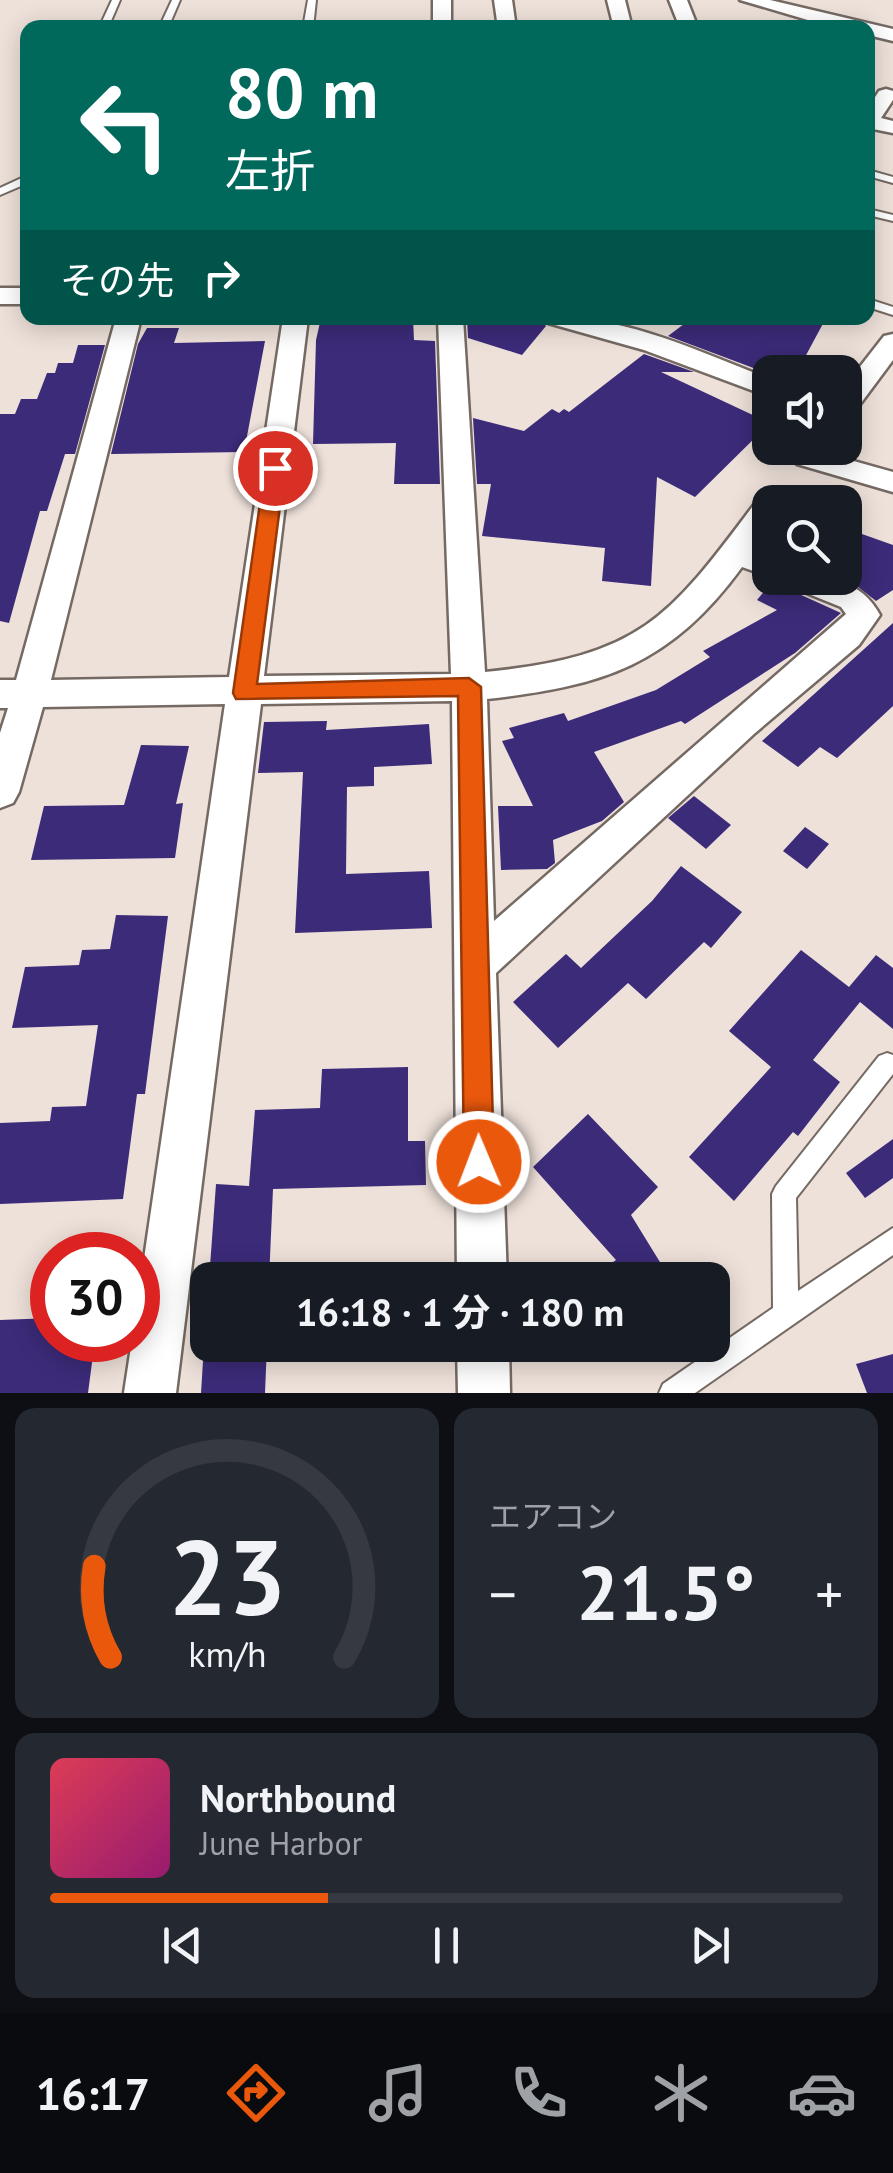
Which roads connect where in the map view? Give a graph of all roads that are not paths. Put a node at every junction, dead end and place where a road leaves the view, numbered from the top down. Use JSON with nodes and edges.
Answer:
{"nodes":[{"id":1,"x":749,"y":0,"type":"edge"},
{"id":2,"x":828,"y":20,"type":"edge"},
{"id":3,"x":126,"y":325,"type":"edge"},
{"id":4,"x":295,"y":325,"type":"edge"},
{"id":5,"x":450,"y":325,"type":"edge"},
{"id":6,"x":584,"y":325,"type":"edge"},
{"id":7,"x":888,"y":357,"type":"edge"},
{"id":8,"x":752,"y":382,"type":"edge"},
{"id":9,"x":862,"y":386,"type":"edge"},
{"id":10,"x":846,"y":465,"type":"edge"},
{"id":11,"x":893,"y":482,"type":"edge"},
{"id":12,"x":752,"y":529,"type":"edge"},
{"id":13,"x":734,"y":552,"type":"junction"},
{"id":14,"x":752,"y":559,"type":"edge"},
{"id":15,"x":843,"y":595,"type":"edge"},
{"id":16,"x":469,"y":687,"type":"junction"},
{"id":17,"x":244,"y":693,"type":"junction"},
{"id":18,"x":15,"y":694,"type":"edge"},
{"id":19,"x":0,"y":792,"type":"edge"},
{"id":20,"x":475,"y":965,"type":"junction"},
{"id":21,"x":886,"y":1064,"type":"dead end"},
{"id":22,"x":893,"y":1240,"type":"edge"},
{"id":23,"x":482,"y":1262,"type":"edge"},
{"id":24,"x":786,"y":1311,"type":"junction"},
{"id":25,"x":483,"y":1362,"type":"edge"},
{"id":26,"x":150,"y":1393,"type":"edge"},
{"id":27,"x":484,"y":1393,"type":"edge"},
{"id":28,"x":672,"y":1393,"type":"edge"}],
"edges":[{"from":1,"to":2,"type":"street"},
{"from":3,"to":18,"type":"street"},
{"from":4,"to":17,"type":"street"},
{"from":5,"to":16,"type":"street"},
{"from":6,"to":8,"type":"street"},
{"from":7,"to":9,"type":"street"},
{"from":10,"to":11,"type":"street"},
{"from":12,"to":13,"type":"street"},
{"from":13,"to":14,"type":"street"},
{"from":13,"to":16,"type":"street"},
{"from":15,"to":20,"type":"street"},
{"from":16,"to":17,"type":"street"},
{"from":16,"to":20,"type":"street"},
{"from":17,"to":18,"type":"street"},
{"from":17,"to":26,"type":"street"},
{"from":18,"to":19,"type":"street"},
{"from":20,"to":23,"type":"street"},
{"from":21,"to":24,"type":"lane"},
{"from":22,"to":24,"type":"lane"},
{"from":24,"to":28,"type":"lane"},
{"from":25,"to":27,"type":"street"}]}
